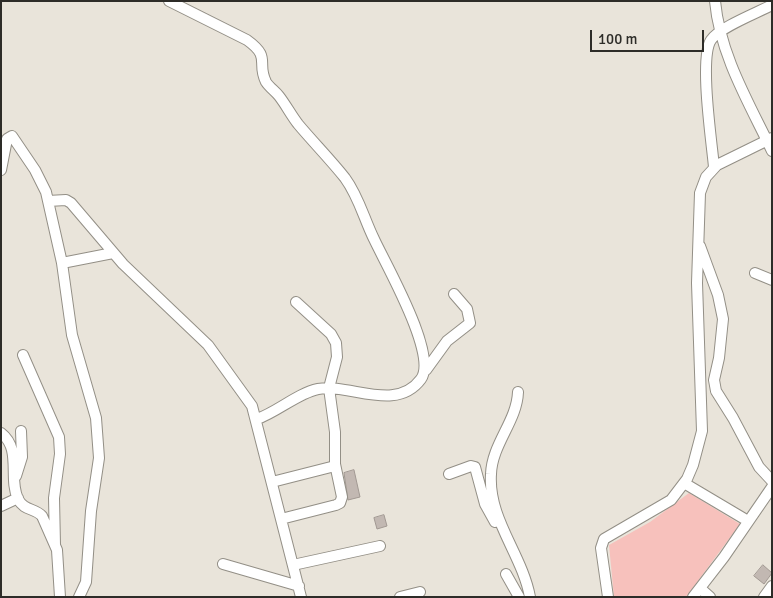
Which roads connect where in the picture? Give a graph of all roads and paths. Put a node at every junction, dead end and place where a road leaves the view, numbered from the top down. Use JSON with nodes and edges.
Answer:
{"nodes":[{"id":1,"x":169,"y":1,"type":"edge"},
{"id":2,"x":715,"y":1,"type":"edge"},
{"id":3,"x":772,"y":5,"type":"edge"},
{"id":4,"x":721,"y":32,"type":"junction"},
{"id":5,"x":769,"y":139,"type":"edge"},
{"id":6,"x":772,"y":150,"type":"edge"},
{"id":7,"x":714,"y":167,"type":"junction"},
{"id":8,"x":1,"y":170,"type":"edge"},
{"id":9,"x":48,"y":201,"type":"junction"},
{"id":10,"x":699,"y":245,"type":"junction"},
{"id":11,"x":113,"y":253,"type":"junction"},
{"id":12,"x":62,"y":263,"type":"junction"},
{"id":13,"x":755,"y":273,"type":"dead end"},
{"id":14,"x":772,"y":280,"type":"edge"},
{"id":15,"x":454,"y":294,"type":"dead end"},
{"id":16,"x":296,"y":302,"type":"dead end"},
{"id":17,"x":23,"y":355,"type":"dead end"},
{"id":18,"x":426,"y":370,"type":"junction"},
{"id":19,"x":714,"y":386,"type":"junction"},
{"id":20,"x":329,"y":388,"type":"junction"},
{"id":21,"x":702,"y":388,"type":"junction"},
{"id":22,"x":518,"y":392,"type":"dead end"},
{"id":23,"x":257,"y":419,"type":"junction"},
{"id":24,"x":22,"y":431,"type":"dead end"},
{"id":25,"x":1,"y":433,"type":"edge"},
{"id":26,"x":335,"y":466,"type":"junction"},
{"id":27,"x":449,"y":474,"type":"dead end"},
{"id":28,"x":14,"y":479,"type":"junction"},
{"id":29,"x":772,"y":481,"type":"edge"},
{"id":30,"x":272,"y":482,"type":"junction"},
{"id":31,"x":684,"y":484,"type":"junction"},
{"id":32,"x":772,"y":487,"type":"edge"},
{"id":33,"x":18,"y":498,"type":"junction"},
{"id":34,"x":1,"y":506,"type":"edge"},
{"id":35,"x":281,"y":519,"type":"junction"},
{"id":36,"x":748,"y":521,"type":"junction"},
{"id":37,"x":503,"y":529,"type":"junction"},
{"id":38,"x":55,"y":545,"type":"junction"},
{"id":39,"x":380,"y":546,"type":"dead end"},
{"id":40,"x":223,"y":564,"type":"dead end"},
{"id":41,"x":293,"y":565,"type":"junction"},
{"id":42,"x":506,"y":574,"type":"dead end"},
{"id":43,"x":772,"y":586,"type":"edge"},
{"id":44,"x":300,"y":592,"type":"edge"},
{"id":45,"x":420,"y":592,"type":"dead end"},
{"id":46,"x":697,"y":593,"type":"edge"},
{"id":47,"x":60,"y":597,"type":"edge"},
{"id":48,"x":79,"y":597,"type":"edge"},
{"id":49,"x":400,"y":597,"type":"edge"},
{"id":50,"x":519,"y":597,"type":"edge"},
{"id":51,"x":530,"y":597,"type":"edge"},
{"id":52,"x":608,"y":597,"type":"edge"},
{"id":53,"x":710,"y":597,"type":"edge"},
{"id":54,"x":764,"y":597,"type":"edge"}],
"edges":[{"from":1,"to":18,"type":"street"},
{"from":2,"to":4,"type":"street"},
{"from":3,"to":4,"type":"street"},
{"from":4,"to":5,"type":"street"},
{"from":4,"to":7,"type":"street"},
{"from":5,"to":6,"type":"street"},
{"from":5,"to":7,"type":"street"},
{"from":7,"to":10,"type":"street"},
{"from":8,"to":9,"type":"street"},
{"from":9,"to":11,"type":"street"},
{"from":9,"to":12,"type":"street"},
{"from":10,"to":19,"type":"street"},
{"from":10,"to":21,"type":"street"},
{"from":11,"to":12,"type":"street"},
{"from":11,"to":23,"type":"street"},
{"from":12,"to":48,"type":"street"},
{"from":13,"to":14,"type":"street"},
{"from":15,"to":18,"type":"street"},
{"from":16,"to":20,"type":"street"},
{"from":17,"to":38,"type":"street"},
{"from":18,"to":20,"type":"street"},
{"from":19,"to":21,"type":"street"},
{"from":19,"to":29,"type":"street"},
{"from":20,"to":23,"type":"street"},
{"from":20,"to":26,"type":"street"},
{"from":21,"to":31,"type":"street"},
{"from":22,"to":37,"type":"street"},
{"from":23,"to":30,"type":"street"},
{"from":24,"to":28,"type":"street"},
{"from":25,"to":28,"type":"street"},
{"from":26,"to":30,"type":"street"},
{"from":26,"to":35,"type":"street"},
{"from":27,"to":37,"type":"street"},
{"from":28,"to":33,"type":"street"},
{"from":30,"to":35,"type":"street"},
{"from":31,"to":36,"type":"street"},
{"from":31,"to":52,"type":"street"},
{"from":32,"to":36,"type":"street"},
{"from":33,"to":34,"type":"street"},
{"from":33,"to":38,"type":"street"},
{"from":35,"to":41,"type":"street"},
{"from":36,"to":46,"type":"street"},
{"from":37,"to":51,"type":"street"},
{"from":38,"to":47,"type":"street"},
{"from":39,"to":41,"type":"street"},
{"from":40,"to":44,"type":"street"},
{"from":41,"to":44,"type":"street"},
{"from":42,"to":50,"type":"street"},
{"from":43,"to":54,"type":"street"},
{"from":45,"to":49,"type":"street"},
{"from":46,"to":53,"type":"street"}]}
